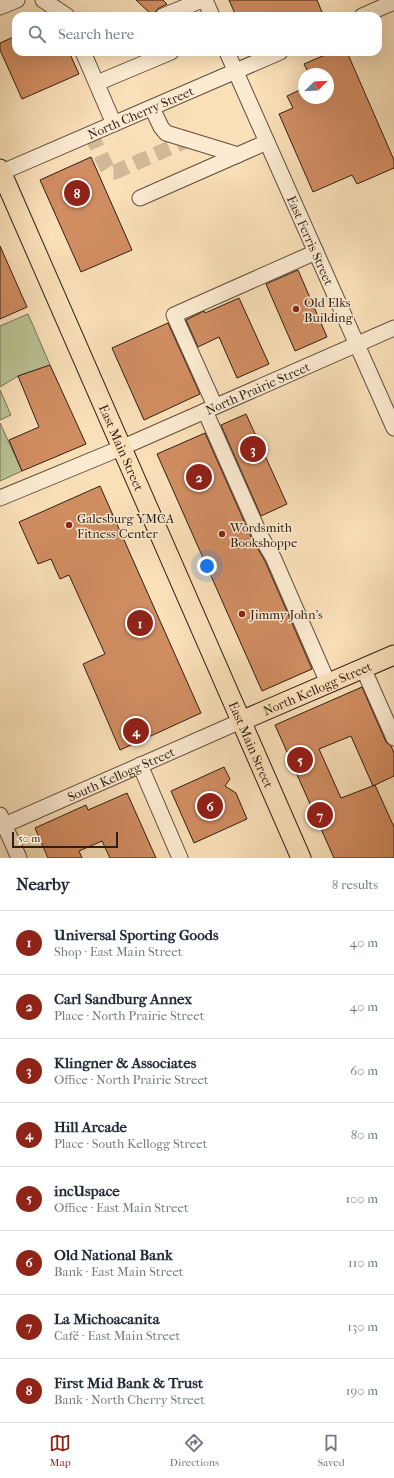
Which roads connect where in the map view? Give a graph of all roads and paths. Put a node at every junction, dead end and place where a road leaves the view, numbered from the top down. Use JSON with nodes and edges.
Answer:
{"nodes":[{"id":1,"x":17,"y":0,"type":"edge"},
{"id":2,"x":43,"y":0,"type":"edge"},
{"id":3,"x":203,"y":0,"type":"edge"},
{"id":4,"x":394,"y":2,"type":"edge"},
{"id":5,"x":0,"y":7,"type":"edge"},
{"id":6,"x":60,"y":12,"type":"edge"},
{"id":7,"x":173,"y":12,"type":"edge"},
{"id":8,"x":210,"y":12,"type":"edge"},
{"id":9,"x":371,"y":12,"type":"edge"},
{"id":10,"x":86,"y":56,"type":"edge"},
{"id":11,"x":161,"y":56,"type":"edge"},
{"id":12,"x":229,"y":56,"type":"edge"},
{"id":13,"x":271,"y":56,"type":"edge"},
{"id":14,"x":236,"y":71,"type":"junction"},
{"id":15,"x":97,"y":83,"type":"junction"},
{"id":16,"x":152,"y":108,"type":"junction"},
{"id":17,"x":114,"y":124,"type":"junction"},
{"id":18,"x":267,"y":142,"type":"junction"},
{"id":19,"x":238,"y":155,"type":"junction"},
{"id":20,"x":0,"y":171,"type":"edge"},
{"id":21,"x":140,"y":198,"type":"dead end"},
{"id":22,"x":316,"y":252,"type":"junction"},
{"id":23,"x":394,"y":328,"type":"edge"},
{"id":24,"x":357,"y":344,"type":"junction"},
{"id":25,"x":210,"y":408,"type":"junction"},
{"id":26,"x":394,"y":428,"type":"edge"},
{"id":27,"x":121,"y":448,"type":"junction"},
{"id":28,"x":0,"y":498,"type":"edge"},
{"id":29,"x":394,"y":655,"type":"edge"},
{"id":30,"x":363,"y":668,"type":"junction"},
{"id":31,"x":328,"y":683,"type":"junction"},
{"id":32,"x":241,"y":721,"type":"junction"},
{"id":33,"x":394,"y":738,"type":"edge"},
{"id":34,"x":140,"y":765,"type":"junction"},
{"id":35,"x":2,"y":823,"type":"edge"},
{"id":36,"x":19,"y":858,"type":"edge"},
{"id":37,"x":180,"y":858,"type":"edge"},
{"id":38,"x":301,"y":858,"type":"edge"}],
"edges":[{"from":1,"to":5,"type":"street"},
{"from":2,"to":6,"type":"street"},
{"from":3,"to":7,"type":"street"},
{"from":3,"to":8,"type":"street"},
{"from":4,"to":9,"type":"street"},
{"from":10,"to":15,"type":"street"},
{"from":11,"to":15,"type":"street"},
{"from":12,"to":14,"type":"street","name":"East Ferris Street"},
{"from":13,"to":14,"type":"street","name":"North Cherry Street"},
{"from":14,"to":16,"type":"street","name":"North Cherry Street"},
{"from":14,"to":18,"type":"street","name":"East Ferris Street"},
{"from":15,"to":17,"type":"street"},
{"from":16,"to":17,"type":"street","name":"North Cherry Street"},
{"from":16,"to":19,"type":"street"},
{"from":17,"to":20,"type":"street","name":"North Cherry Street"},
{"from":18,"to":19,"type":"street"},
{"from":18,"to":22,"type":"street","name":"East Ferris Street"},
{"from":19,"to":21,"type":"street"},
{"from":20,"to":27,"type":"main road","name":"East Main Street"},
{"from":22,"to":24,"type":"street","name":"East Ferris Street"},
{"from":22,"to":25,"type":"street"},
{"from":23,"to":24,"type":"street","name":"North Prairie Street"},
{"from":24,"to":25,"type":"street","name":"North Prairie Street"},
{"from":24,"to":26,"type":"street","name":"East Ferris Street"},
{"from":25,"to":27,"type":"street","name":"North Prairie Street"},
{"from":25,"to":31,"type":"street"},
{"from":27,"to":28,"type":"street","name":"North Prairie Street"},
{"from":27,"to":32,"type":"main road","name":"East Main Street"},
{"from":29,"to":30,"type":"main road","name":"North Kellogg Street"},
{"from":30,"to":31,"type":"main road","name":"North Kellogg Street"},
{"from":30,"to":33,"type":"street"},
{"from":31,"to":32,"type":"main road","name":"North Kellogg Street"},
{"from":32,"to":34,"type":"street","name":"South Kellogg Street"},
{"from":32,"to":38,"type":"main road","name":"East Main Street"},
{"from":34,"to":35,"type":"street","name":"South Kellogg Street"},
{"from":34,"to":37,"type":"street"},
{"from":35,"to":36,"type":"street"}]}
